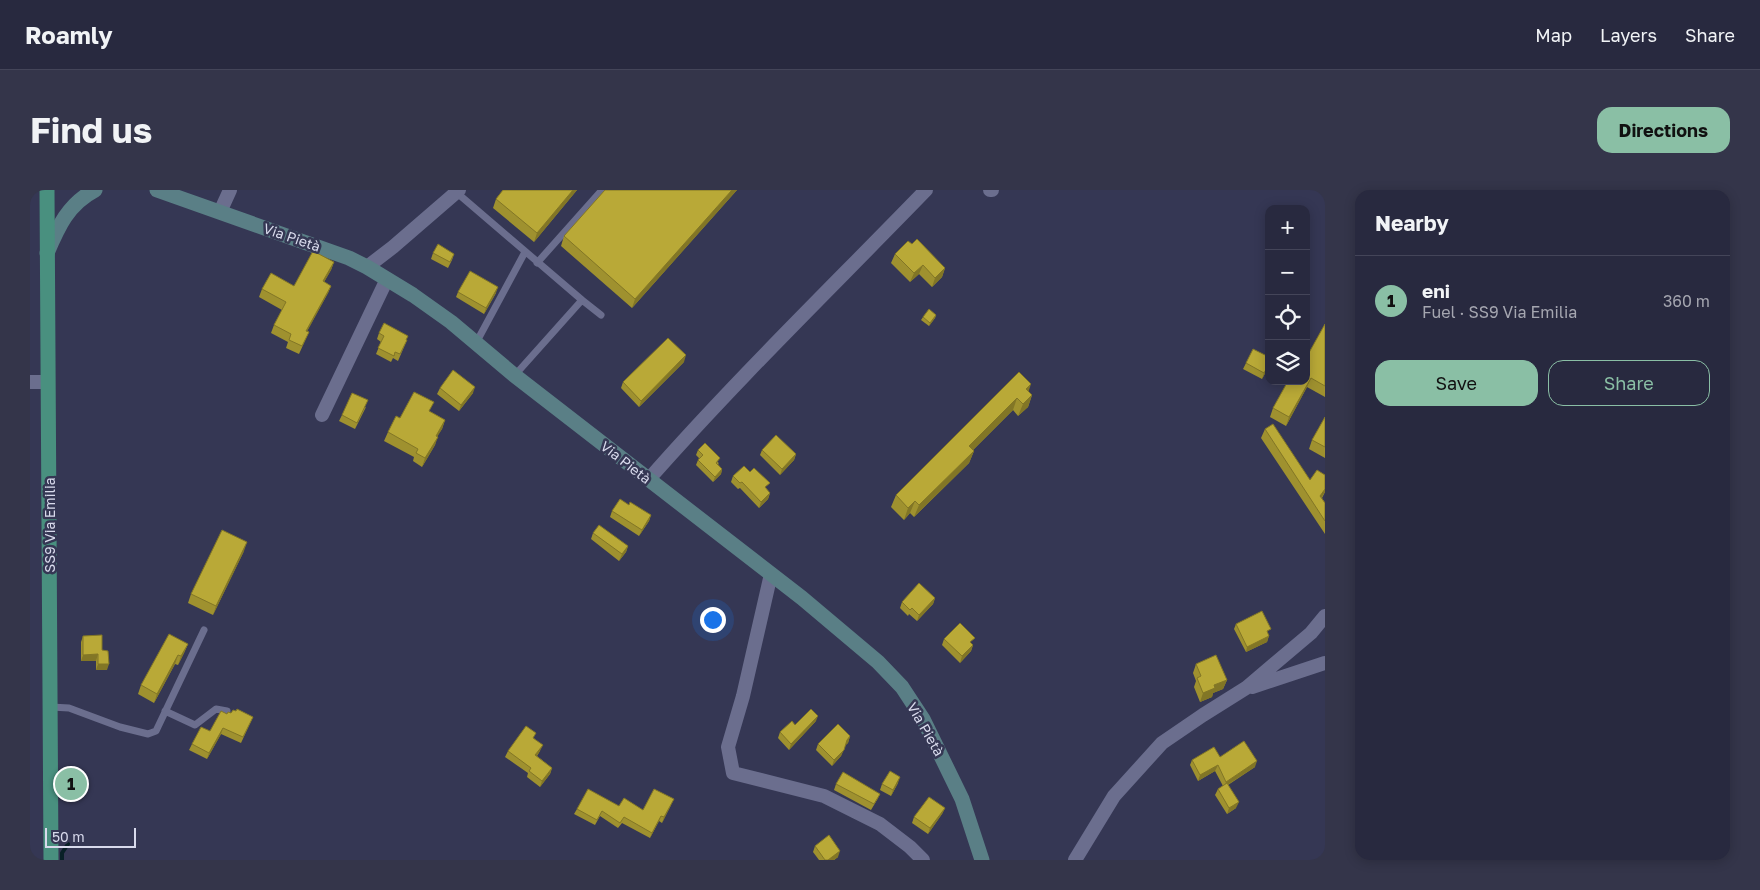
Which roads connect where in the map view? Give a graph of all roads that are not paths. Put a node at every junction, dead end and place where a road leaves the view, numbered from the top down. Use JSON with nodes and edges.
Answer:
{"nodes":[{"id":1,"x":47,"y":190,"type":"edge"},
{"id":2,"x":95,"y":190,"type":"edge"},
{"id":3,"x":157,"y":190,"type":"edge"},
{"id":4,"x":230,"y":190,"type":"edge"},
{"id":5,"x":602,"y":190,"type":"edge"},
{"id":6,"x":926,"y":190,"type":"edge"},
{"id":7,"x":457,"y":191,"type":"edge"},
{"id":8,"x":220,"y":212,"type":"junction"},
{"id":9,"x":525,"y":252,"type":"junction"},
{"id":10,"x":47,"y":253,"type":"junction"},
{"id":11,"x":537,"y":263,"type":"junction"},
{"id":12,"x":367,"y":267,"type":"junction"},
{"id":13,"x":386,"y":279,"type":"junction"},
{"id":14,"x":582,"y":300,"type":"junction"},
{"id":15,"x":601,"y":315,"type":"dead end"},
{"id":16,"x":476,"y":343,"type":"junction"},
{"id":17,"x":514,"y":376,"type":"junction"},
{"id":18,"x":30,"y":382,"type":"edge"},
{"id":19,"x":48,"y":382,"type":"junction"},
{"id":20,"x":322,"y":415,"type":"dead end"},
{"id":21,"x":649,"y":479,"type":"junction"},
{"id":22,"x":771,"y":574,"type":"junction"},
{"id":23,"x":1325,"y":616,"type":"edge"},
{"id":24,"x":204,"y":630,"type":"dead end"},
{"id":25,"x":1325,"y":663,"type":"edge"},
{"id":26,"x":1246,"y":688,"type":"junction"},
{"id":27,"x":51,"y":707,"type":"junction"},
{"id":28,"x":166,"y":711,"type":"junction"},
{"id":29,"x":228,"y":711,"type":"edge"},
{"id":30,"x":51,"y":860,"type":"edge"},
{"id":31,"x":924,"y":860,"type":"edge"},
{"id":32,"x":982,"y":860,"type":"edge"},
{"id":33,"x":1075,"y":860,"type":"edge"}],
"edges":[{"from":1,"to":10,"type":"main road","name":"SS9 Via Emilia"},
{"from":2,"to":10,"type":"street"},
{"from":3,"to":8,"type":"street","name":"Via Pietà"},
{"from":4,"to":8,"type":"street"},
{"from":5,"to":11,"type":"lane"},
{"from":6,"to":21,"type":"street"},
{"from":7,"to":9,"type":"lane"},
{"from":7,"to":12,"type":"street"},
{"from":8,"to":12,"type":"street","name":"Via Pietà"},
{"from":9,"to":11,"type":"lane"},
{"from":9,"to":16,"type":"lane"},
{"from":10,"to":19,"type":"main road","name":"SS9 Via Emilia"},
{"from":11,"to":14,"type":"lane"},
{"from":12,"to":13,"type":"street","name":"Via Pietà"},
{"from":13,"to":16,"type":"street","name":"Via Pietà"},
{"from":13,"to":20,"type":"street"},
{"from":14,"to":15,"type":"lane"},
{"from":14,"to":17,"type":"lane"},
{"from":16,"to":17,"type":"street","name":"Via Pietà"},
{"from":17,"to":21,"type":"street","name":"Via Pietà"},
{"from":18,"to":19,"type":"street"},
{"from":19,"to":27,"type":"main road","name":"SS9 Via Emilia"},
{"from":21,"to":22,"type":"street","name":"Via Pietà"},
{"from":22,"to":31,"type":"street"},
{"from":22,"to":32,"type":"street","name":"Via Pietà"},
{"from":23,"to":26,"type":"street"},
{"from":24,"to":28,"type":"lane"},
{"from":25,"to":26,"type":"street"},
{"from":26,"to":33,"type":"street"},
{"from":27,"to":28,"type":"lane"},
{"from":27,"to":30,"type":"main road","name":"SS9 Via Emilia"},
{"from":28,"to":29,"type":"lane"}]}
